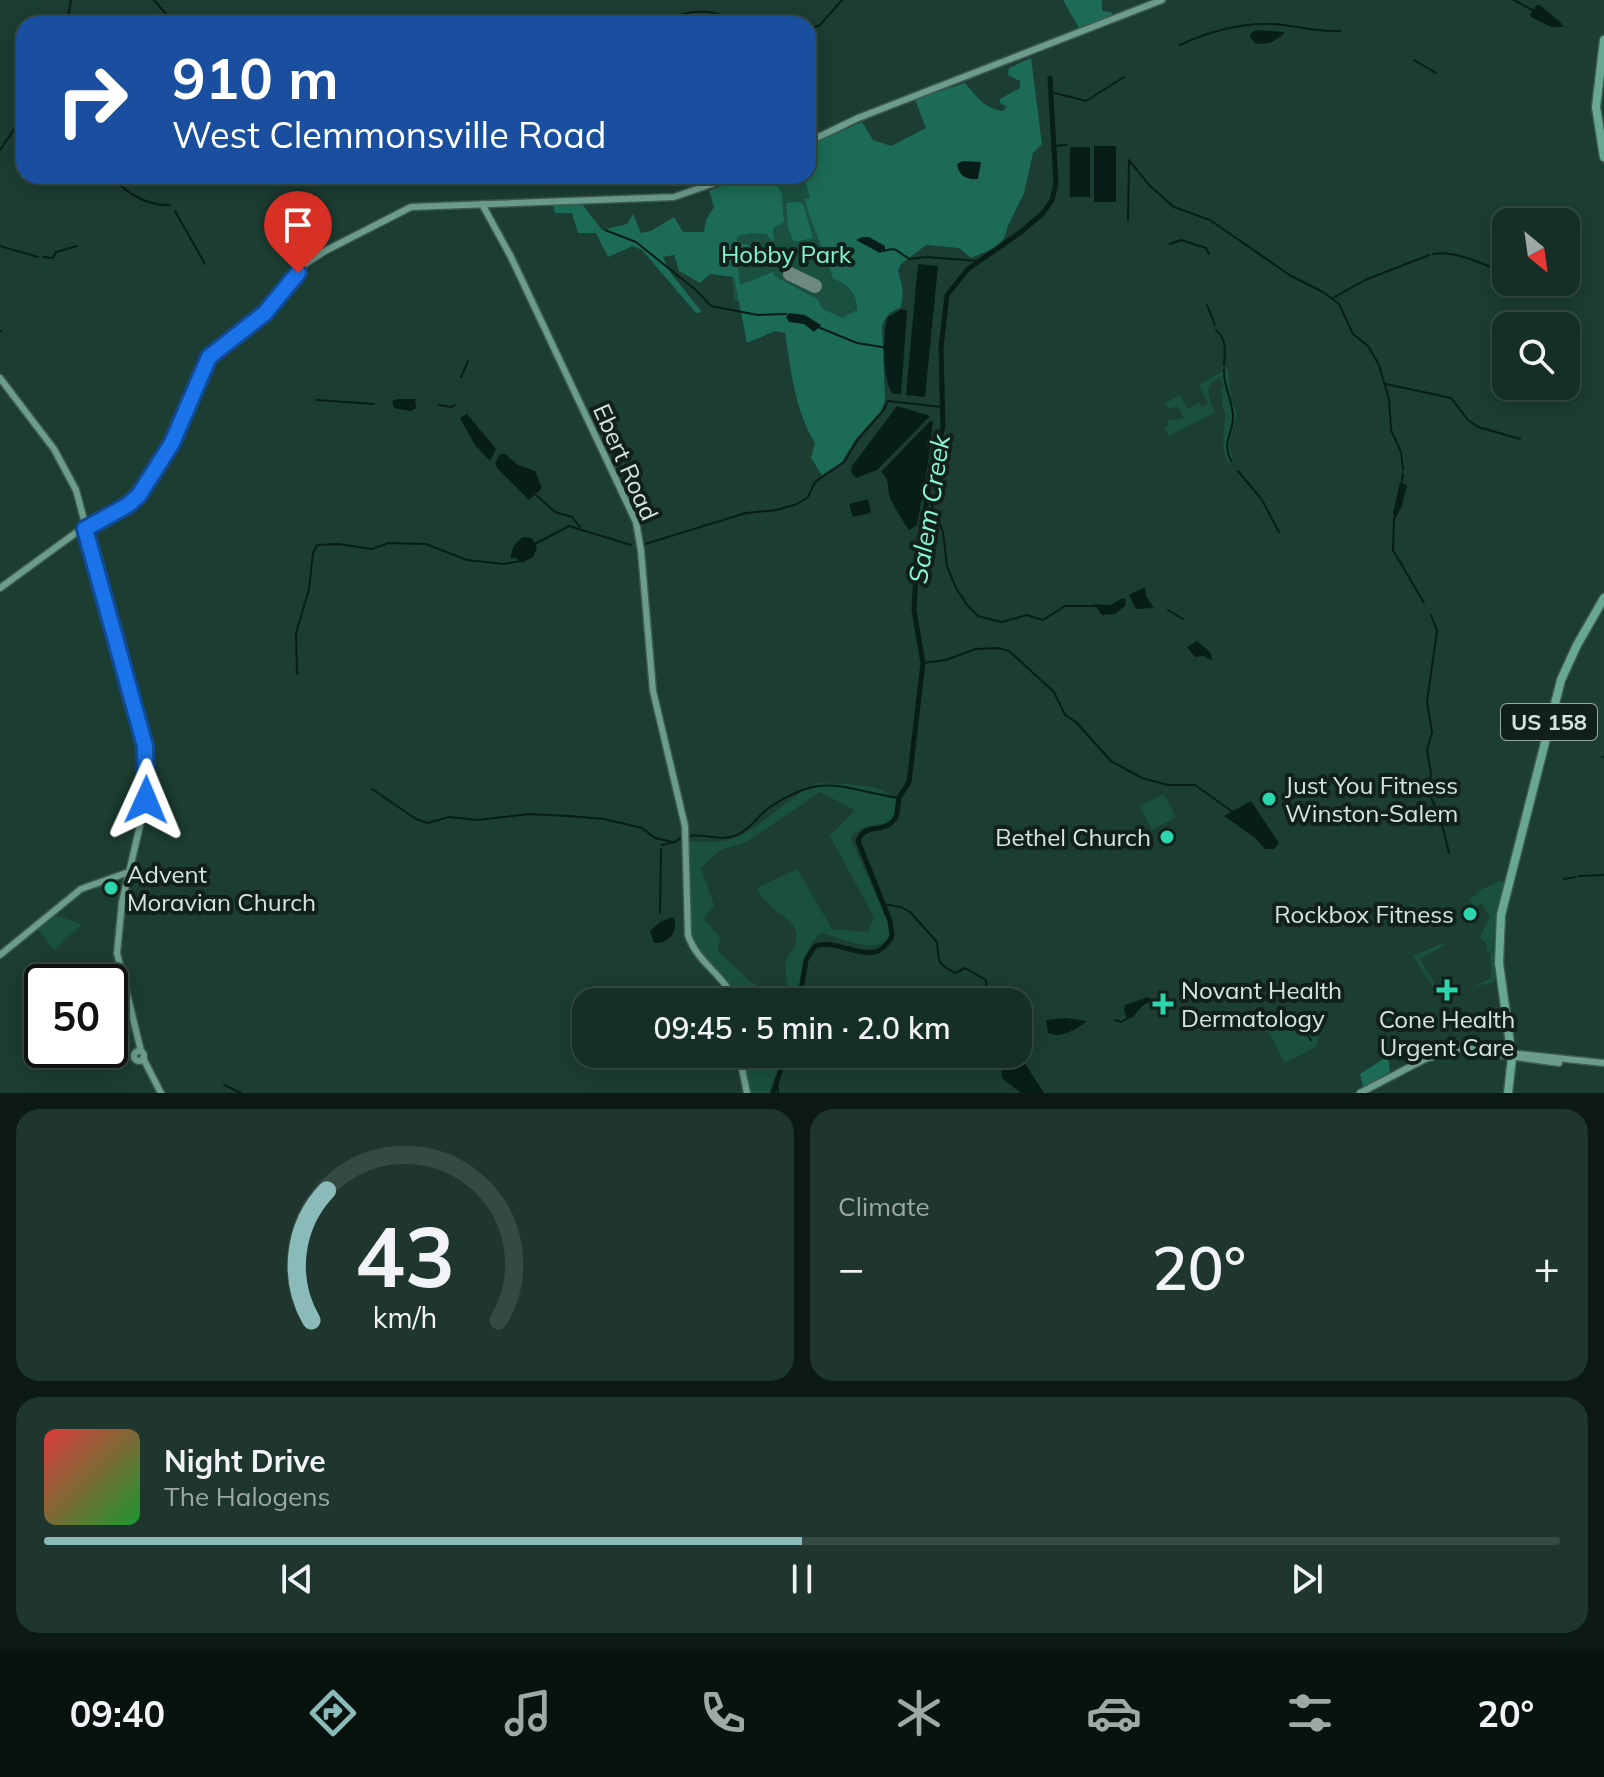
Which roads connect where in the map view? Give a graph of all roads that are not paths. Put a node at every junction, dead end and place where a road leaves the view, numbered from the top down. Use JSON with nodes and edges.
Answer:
{"nodes":[{"id":1,"x":1162,"y":0,"type":"edge"},
{"id":2,"x":1604,"y":40,"type":"edge"},
{"id":3,"x":816,"y":138,"type":"edge"},
{"id":4,"x":1604,"y":157,"type":"edge"},
{"id":5,"x":712,"y":184,"type":"edge"},
{"id":6,"x":482,"y":204,"type":"junction"},
{"id":7,"x":0,"y":378,"type":"edge"},
{"id":8,"x":85,"y":529,"type":"junction"},
{"id":9,"x":0,"y":590,"type":"edge"},
{"id":10,"x":1604,"y":598,"type":"edge"},
{"id":11,"x":129,"y":872,"type":"junction"},
{"id":12,"x":0,"y":955,"type":"edge"},
{"id":13,"x":728,"y":988,"type":"edge"},
{"id":14,"x":1511,"y":1056,"type":"junction"},
{"id":15,"x":1604,"y":1065,"type":"edge"},
{"id":16,"x":742,"y":1068,"type":"edge"},
{"id":17,"x":161,"y":1093,"type":"edge"},
{"id":18,"x":747,"y":1093,"type":"edge"},
{"id":19,"x":1360,"y":1093,"type":"edge"},
{"id":20,"x":1508,"y":1093,"type":"edge"}],
"edges":[{"from":1,"to":3,"type":"main road"},
{"from":2,"to":4,"type":"main road"},
{"from":5,"to":6,"type":"main road"},
{"from":6,"to":8,"type":"main road"},
{"from":6,"to":13,"type":"main road","name":"Ebert Road"},
{"from":7,"to":8,"type":"main road"},
{"from":8,"to":9,"type":"main road"},
{"from":8,"to":11,"type":"main road"},
{"from":10,"to":14,"type":"main road","number":"US 158"},
{"from":11,"to":12,"type":"main road"},
{"from":11,"to":17,"type":"main road"},
{"from":14,"to":15,"type":"main road"},
{"from":14,"to":19,"type":"main road"},
{"from":14,"to":20,"type":"main road","number":"US 158"},
{"from":16,"to":18,"type":"main road"}]}
